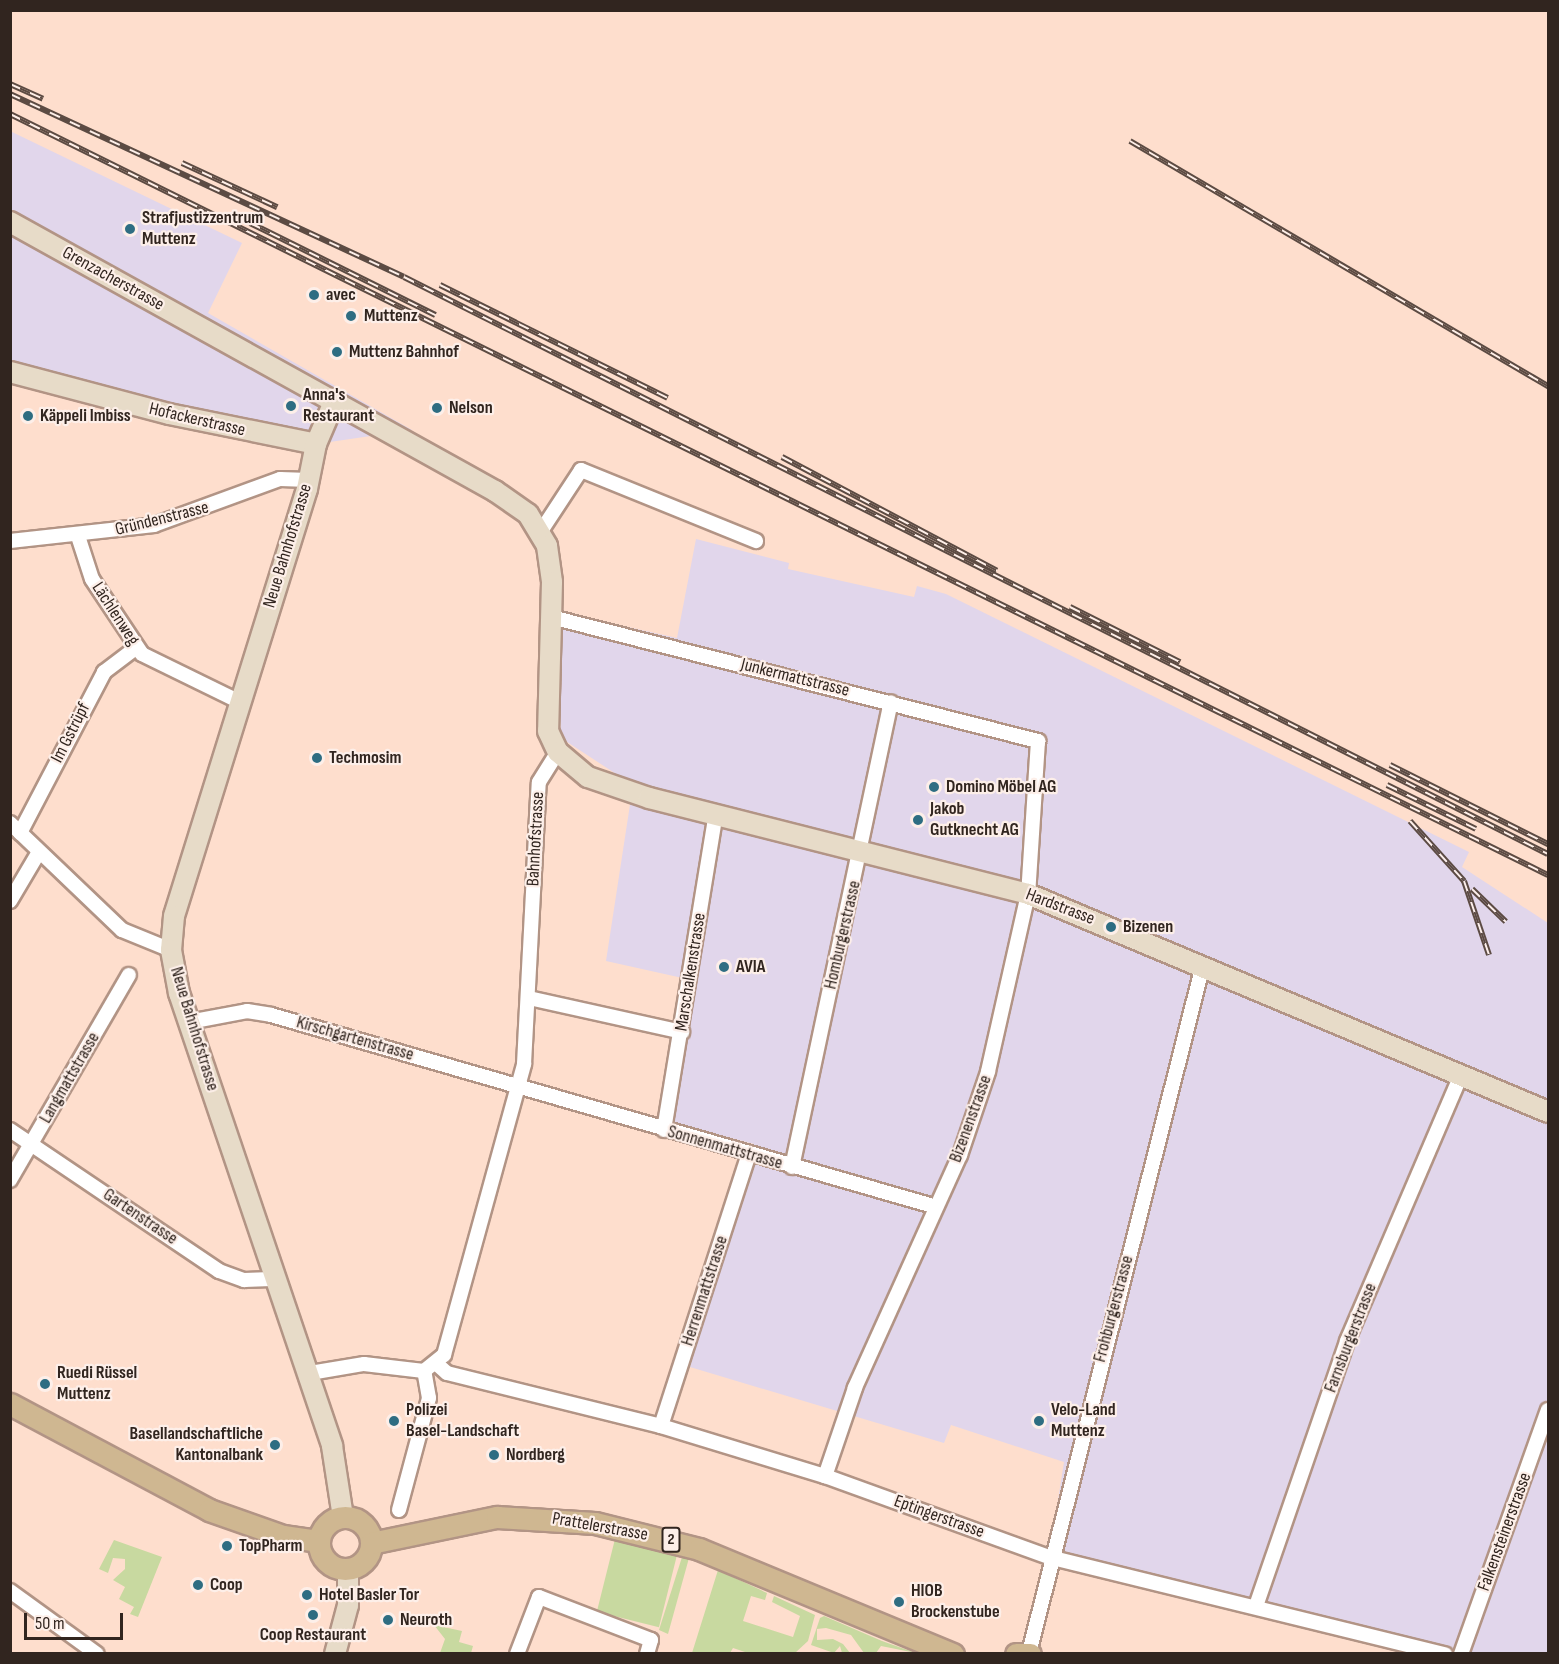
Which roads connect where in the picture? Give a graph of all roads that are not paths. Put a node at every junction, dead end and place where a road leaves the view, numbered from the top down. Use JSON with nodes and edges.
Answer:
{"nodes":[{"id":1,"x":10,"y":222,"type":"edge"},
{"id":2,"x":10,"y":372,"type":"edge"},
{"id":3,"x":334,"y":402,"type":"junction"},
{"id":4,"x":316,"y":444,"type":"junction"},
{"id":5,"x":309,"y":480,"type":"junction"},
{"id":6,"x":541,"y":531,"type":"junction"},
{"id":7,"x":78,"y":536,"type":"junction"},
{"id":8,"x":10,"y":541,"type":"edge"},
{"id":9,"x":756,"y":542,"type":"dead end"},
{"id":10,"x":551,"y":617,"type":"junction"},
{"id":11,"x":137,"y":647,"type":"junction"},
{"id":12,"x":240,"y":702,"type":"junction"},
{"id":13,"x":891,"y":702,"type":"junction"},
{"id":14,"x":1038,"y":741,"type":"joint"},
{"id":15,"x":558,"y":752,"type":"junction"},
{"id":16,"x":716,"y":813,"type":"junction"},
{"id":17,"x":15,"y":828,"type":"edge"},
{"id":18,"x":862,"y":850,"type":"junction"},
{"id":19,"x":39,"y":852,"type":"junction"},
{"id":20,"x":1028,"y":894,"type":"junction"},
{"id":21,"x":10,"y":901,"type":"edge"},
{"id":22,"x":171,"y":950,"type":"junction"},
{"id":23,"x":1203,"y":965,"type":"junction"},
{"id":24,"x":129,"y":975,"type":"dead end"},
{"id":25,"x":529,"y":998,"type":"junction"},
{"id":26,"x":189,"y":1022,"type":"junction"},
{"id":27,"x":682,"y":1032,"type":"junction"},
{"id":28,"x":1461,"y":1075,"type":"junction"},
{"id":29,"x":518,"y":1088,"type":"junction"},
{"id":30,"x":1548,"y":1112,"type":"edge"},
{"id":31,"x":10,"y":1130,"type":"edge"},
{"id":32,"x":664,"y":1130,"type":"junction"},
{"id":33,"x":32,"y":1144,"type":"junction"},
{"id":34,"x":748,"y":1155,"type":"junction"},
{"id":35,"x":792,"y":1167,"type":"junction"},
{"id":36,"x":10,"y":1180,"type":"edge"},
{"id":37,"x":933,"y":1206,"type":"junction"},
{"id":38,"x":278,"y":1279,"type":"junction"},
{"id":39,"x":438,"y":1365,"type":"junction"},
{"id":40,"x":424,"y":1371,"type":"junction"},
{"id":41,"x":310,"y":1373,"type":"junction"},
{"id":42,"x":10,"y":1404,"type":"edge"},
{"id":43,"x":1548,"y":1410,"type":"edge"},
{"id":44,"x":661,"y":1426,"type":"junction"},
{"id":45,"x":825,"y":1476,"type":"junction"},
{"id":46,"x":399,"y":1510,"type":"dead end"},
{"id":47,"x":344,"y":1517,"type":"junction"},
{"id":48,"x":318,"y":1541,"type":"junction"},
{"id":49,"x":372,"y":1543,"type":"junction"},
{"id":50,"x":1049,"y":1557,"type":"junction"},
{"id":51,"x":348,"y":1570,"type":"junction"},
{"id":52,"x":10,"y":1591,"type":"edge"},
{"id":53,"x":1256,"y":1606,"type":"junction"},
{"id":54,"x":92,"y":1652,"type":"edge"},
{"id":55,"x":335,"y":1653,"type":"edge"},
{"id":56,"x":517,"y":1653,"type":"edge"},
{"id":57,"x":647,"y":1653,"type":"edge"},
{"id":58,"x":954,"y":1653,"type":"edge"},
{"id":59,"x":1016,"y":1653,"type":"edge"},
{"id":60,"x":1029,"y":1653,"type":"edge"},
{"id":61,"x":1445,"y":1653,"type":"edge"},
{"id":62,"x":1461,"y":1653,"type":"edge"}],
"edges":[{"from":1,"to":3,"type":"street","name":"Grenzacherstrasse"},
{"from":2,"to":4,"type":"street","name":"Hofackerstrasse"},
{"from":3,"to":4,"type":"street","name":"Neue Bahnhofstrasse"},
{"from":3,"to":6,"type":"street"},
{"from":4,"to":5,"type":"street","name":"Neue Bahnhofstrasse"},
{"from":5,"to":7,"type":"street","name":"Gründenstrasse"},
{"from":5,"to":12,"type":"street","name":"Neue Bahnhofstrasse"},
{"from":6,"to":9,"type":"street"},
{"from":6,"to":10,"type":"street"},
{"from":7,"to":8,"type":"street","name":"Gründenstrasse"},
{"from":7,"to":11,"type":"street","name":"Lächlenweg"},
{"from":10,"to":13,"type":"street","name":"Junkermattstrasse"},
{"from":10,"to":15,"type":"street"},
{"from":11,"to":12,"type":"street","name":"Lächlenweg"},
{"from":11,"to":17,"type":"street","name":"Im Gstrüpf"},
{"from":12,"to":22,"type":"street","name":"Neue Bahnhofstrasse"},
{"from":13,"to":14,"type":"street","name":"Junkermattstrasse"},
{"from":13,"to":18,"type":"street","name":"Homburgerstrasse"},
{"from":14,"to":20,"type":"street","name":"Bizenenstrasse"},
{"from":15,"to":16,"type":"street","name":"Hardstrasse"},
{"from":15,"to":25,"type":"street","name":"Bahnhofstrasse"},
{"from":16,"to":18,"type":"street","name":"Hardstrasse"},
{"from":16,"to":27,"type":"street","name":"Marschalkenstrasse"},
{"from":17,"to":19,"type":"street"},
{"from":18,"to":20,"type":"street","name":"Hardstrasse"},
{"from":18,"to":35,"type":"street","name":"Homburgerstrasse"},
{"from":19,"to":21,"type":"street"},
{"from":19,"to":22,"type":"street"},
{"from":20,"to":23,"type":"street","name":"Hardstrasse"},
{"from":20,"to":37,"type":"street","name":"Bizenenstrasse"},
{"from":22,"to":26,"type":"street","name":"Neue Bahnhofstrasse"},
{"from":23,"to":28,"type":"street","name":"Hardstrasse"},
{"from":23,"to":50,"type":"street","name":"Frohburgerstrasse"},
{"from":24,"to":33,"type":"street","name":"Langmattstrasse"},
{"from":25,"to":27,"type":"street"},
{"from":25,"to":29,"type":"street","name":"Bahnhofstrasse"},
{"from":26,"to":29,"type":"street","name":"Kirschgartenstrasse"},
{"from":26,"to":38,"type":"street","name":"Neue Bahnhofstrasse"},
{"from":27,"to":32,"type":"street","name":"Marschalkenstrasse"},
{"from":28,"to":30,"type":"street","name":"Hardstrasse"},
{"from":28,"to":53,"type":"street","name":"Farnsburgerstrasse"},
{"from":29,"to":32,"type":"street","name":"Sonnenmattstrasse"},
{"from":29,"to":39,"type":"street","name":"Bahnhofstrasse"},
{"from":31,"to":33,"type":"street","name":"Gartenstrasse"},
{"from":32,"to":34,"type":"street","name":"Sonnenmattstrasse"},
{"from":33,"to":36,"type":"street","name":"Langmattstrasse"},
{"from":33,"to":38,"type":"street","name":"Gartenstrasse"},
{"from":34,"to":35,"type":"street","name":"Sonnenmattstrasse"},
{"from":34,"to":44,"type":"street","name":"Herrenmattstrasse"},
{"from":35,"to":37,"type":"street","name":"Sonnenmattstrasse"},
{"from":37,"to":45,"type":"street","name":"Bizenenstrasse"},
{"from":38,"to":41,"type":"street","name":"Neue Bahnhofstrasse"},
{"from":39,"to":40,"type":"street"},
{"from":39,"to":44,"type":"street","name":"Eptingerstrasse"},
{"from":40,"to":41,"type":"street"},
{"from":40,"to":46,"type":"street"},
{"from":41,"to":47,"type":"street","name":"Neue Bahnhofstrasse"},
{"from":42,"to":48,"type":"main road"},
{"from":43,"to":62,"type":"street","name":"Falkensteinerstrasse"},
{"from":44,"to":45,"type":"street","name":"Eptingerstrasse"},
{"from":45,"to":50,"type":"street","name":"Eptingerstrasse"},
{"from":47,"to":48,"type":"main road"},
{"from":47,"to":49,"type":"main road"},
{"from":48,"to":51,"type":"main road"},
{"from":49,"to":51,"type":"main road"},
{"from":49,"to":58,"type":"main road","name":"Prattelerstrasse","number":"2"},
{"from":50,"to":53,"type":"street","name":"Eptingerstrasse"},
{"from":50,"to":60,"type":"street","name":"Frohburgerstrasse"},
{"from":51,"to":55,"type":"street"},
{"from":52,"to":54,"type":"street"},
{"from":53,"to":61,"type":"street","name":"Eptingerstrasse"},
{"from":56,"to":57,"type":"street"},
{"from":59,"to":60,"type":"main road"}]}
